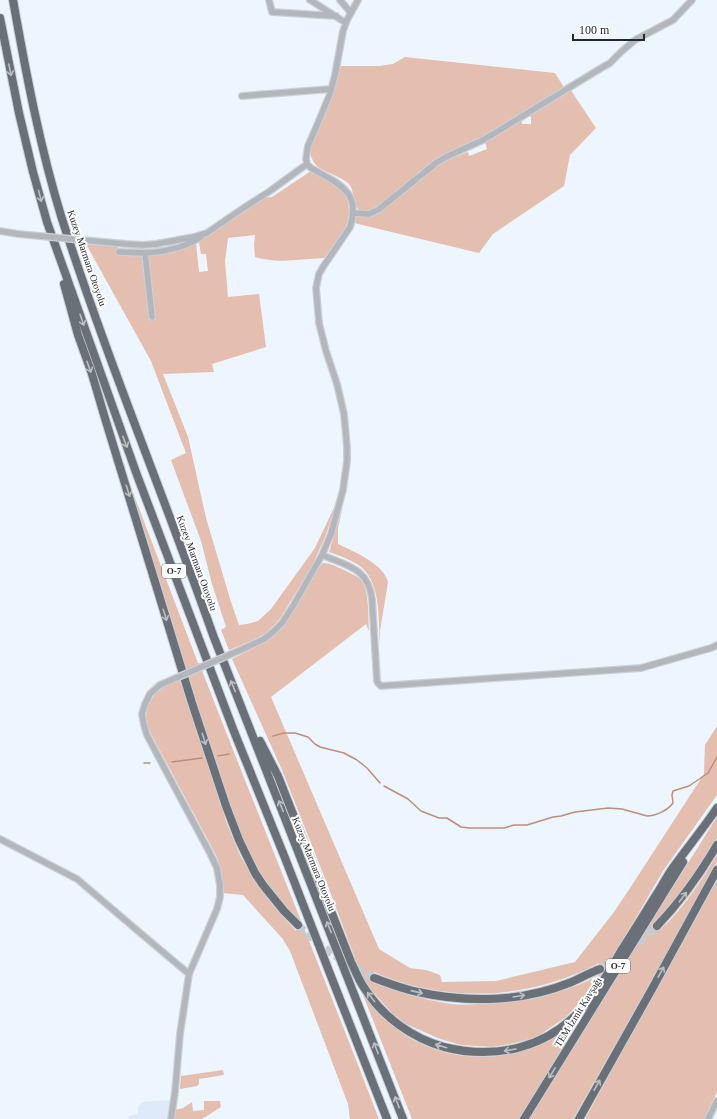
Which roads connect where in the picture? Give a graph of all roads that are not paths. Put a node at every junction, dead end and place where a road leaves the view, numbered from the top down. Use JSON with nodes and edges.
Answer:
{"nodes":[{"id":1,"x":13,"y":0,"type":"edge"},
{"id":2,"x":269,"y":0,"type":"edge"},
{"id":3,"x":310,"y":0,"type":"edge"},
{"id":4,"x":340,"y":0,"type":"edge"},
{"id":5,"x":358,"y":0,"type":"edge"},
{"id":6,"x":692,"y":0,"type":"edge"},
{"id":7,"x":351,"y":13,"type":"junction"},
{"id":8,"x":336,"y":16,"type":"junction"},
{"id":9,"x":0,"y":18,"type":"edge"},
{"id":10,"x":346,"y":23,"type":"junction"},
{"id":11,"x":331,"y":89,"type":"junction"},
{"id":12,"x":242,"y":96,"type":"dead end"},
{"id":13,"x":307,"y":164,"type":"junction"},
{"id":14,"x":353,"y":213,"type":"junction"},
{"id":15,"x":47,"y":222,"type":"junction"},
{"id":16,"x":0,"y":231,"type":"edge"},
{"id":17,"x":208,"y":233,"type":"junction"},
{"id":18,"x":119,"y":252,"type":"dead end"},
{"id":19,"x":145,"y":253,"type":"junction"},
{"id":20,"x":152,"y":317,"type":"dead end"},
{"id":21,"x":322,"y":555,"type":"junction"},
{"id":22,"x":717,"y":645,"type":"edge"},
{"id":23,"x":240,"y":704,"type":"junction"},
{"id":24,"x":715,"y":811,"type":"edge"},
{"id":25,"x":0,"y":839,"type":"edge"},
{"id":26,"x":717,"y":845,"type":"edge"},
{"id":27,"x":717,"y":870,"type":"edge"},
{"id":28,"x":298,"y":925,"type":"tunnel mouth"},
{"id":29,"x":657,"y":926,"type":"tunnel mouth"},
{"id":30,"x":600,"y":969,"type":"tunnel mouth"},
{"id":31,"x":189,"y":974,"type":"junction"},
{"id":32,"x":374,"y":978,"type":"tunnel mouth"},
{"id":33,"x":717,"y":1101,"type":"edge"},
{"id":34,"x":386,"y":1116,"type":"edge"},
{"id":35,"x":171,"y":1119,"type":"edge"},
{"id":36,"x":403,"y":1119,"type":"edge"},
{"id":37,"x":524,"y":1119,"type":"edge"},
{"id":38,"x":579,"y":1119,"type":"edge"},
{"id":39,"x":708,"y":1119,"type":"edge"}],
"edges":[{"from":23,"to":1,"type":"highway","name":"Kuzey Marmara Otoyolu","number":"O-7","one_way":true},
{"from":2,"to":8,"type":"street"},
{"from":3,"to":8,"type":"street"},
{"from":4,"to":7,"type":"street"},
{"from":5,"to":7,"type":"street"},
{"from":6,"to":14,"type":"street"},
{"from":7,"to":10,"type":"street"},
{"from":8,"to":10,"type":"street"},
{"from":9,"to":15,"type":"highway","number":"O-7","one_way":true},
{"from":10,"to":11,"type":"street"},
{"from":11,"to":12,"type":"street"},
{"from":11,"to":13,"type":"street"},
{"from":13,"to":14,"type":"street"},
{"from":13,"to":17,"type":"street"},
{"from":14,"to":21,"type":"street"},
{"from":15,"to":28,"type":"highway","one_way":true},
{"from":15,"to":34,"type":"highway","number":"O-7","one_way":true},
{"from":16,"to":17,"type":"street","bridge":true},
{"from":17,"to":19,"type":"street"},
{"from":18,"to":19,"type":"street"},
{"from":19,"to":20,"type":"street"},
{"from":21,"to":22,"type":"street"},
{"from":21,"to":31,"type":"street","bridge":true},
{"from":24,"to":23,"type":"highway","one_way":true},
{"from":36,"to":23,"type":"highway","name":"Kuzey Marmara Otoyolu","number":"O-7","one_way":true},
{"from":24,"to":37,"type":"highway","name":"TEM İzmit Kavşağı","number":"O-7","one_way":true},
{"from":25,"to":31,"type":"street"},
{"from":29,"to":26,"type":"highway","one_way":true},
{"from":38,"to":27,"type":"highway","one_way":true},
{"from":32,"to":30,"type":"highway","one_way":true},
{"from":31,"to":35,"type":"street"},
{"from":33,"to":39,"type":"street"}]}
